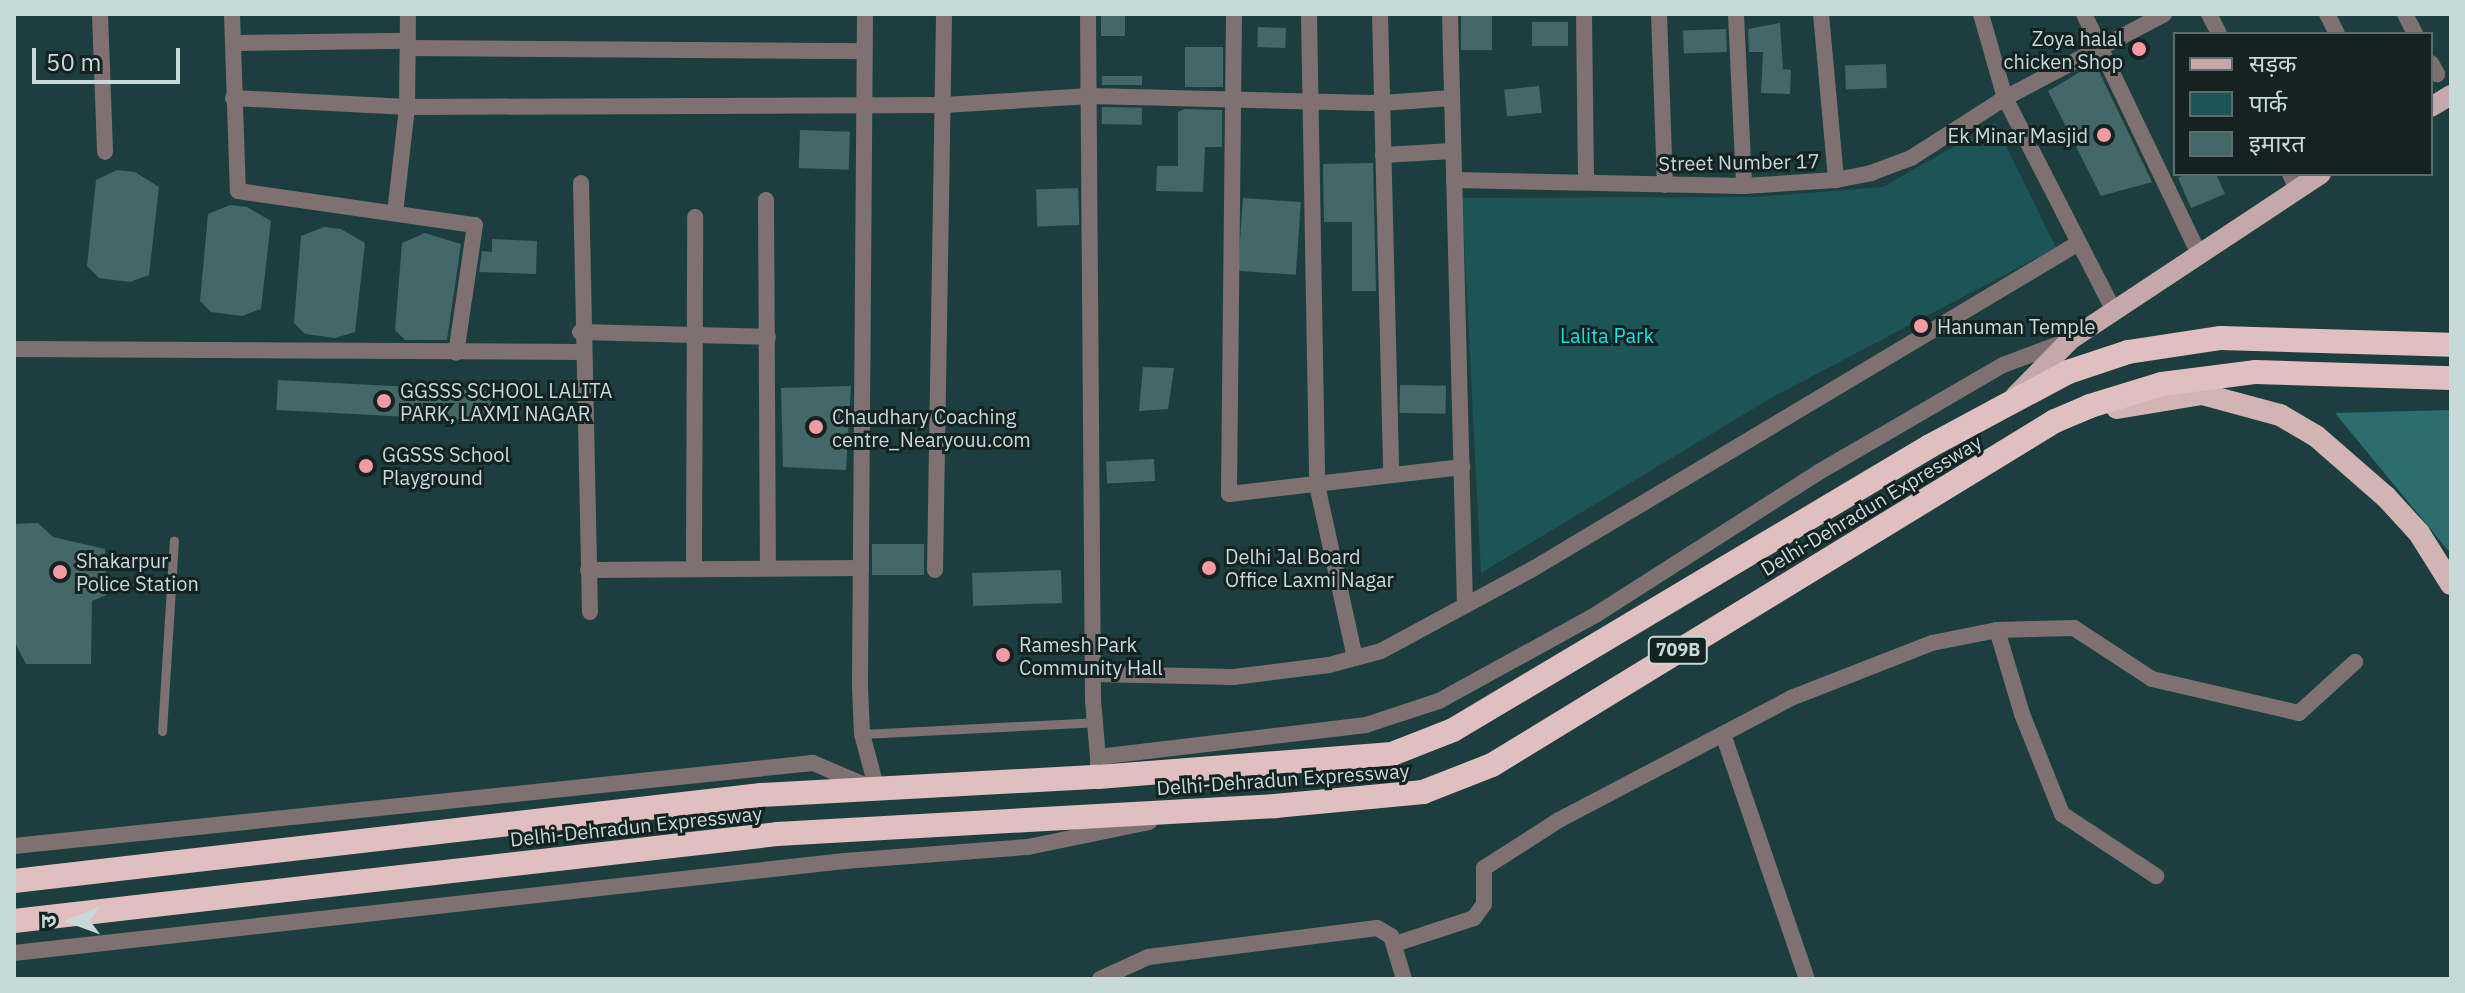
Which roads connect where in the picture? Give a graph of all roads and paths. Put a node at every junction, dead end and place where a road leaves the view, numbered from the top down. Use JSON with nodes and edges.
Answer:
{"nodes":[{"id":1,"x":100,"y":14,"type":"edge"},
{"id":2,"x":232,"y":14,"type":"edge"},
{"id":3,"x":408,"y":14,"type":"edge"},
{"id":4,"x":865,"y":14,"type":"edge"},
{"id":5,"x":944,"y":14,"type":"edge"},
{"id":6,"x":1088,"y":14,"type":"edge"},
{"id":7,"x":1234,"y":14,"type":"edge"},
{"id":8,"x":1309,"y":14,"type":"edge"},
{"id":9,"x":1380,"y":14,"type":"edge"},
{"id":10,"x":1450,"y":14,"type":"edge"},
{"id":11,"x":1584,"y":14,"type":"edge"},
{"id":12,"x":1659,"y":14,"type":"edge"},
{"id":13,"x":1736,"y":14,"type":"edge"},
{"id":14,"x":1821,"y":14,"type":"edge"},
{"id":15,"x":1981,"y":14,"type":"edge"},
{"id":16,"x":2084,"y":14,"type":"edge"},
{"id":17,"x":2163,"y":14,"type":"edge"},
{"id":18,"x":2209,"y":14,"type":"edge"},
{"id":19,"x":2327,"y":14,"type":"edge"},
{"id":20,"x":2405,"y":14,"type":"edge"},
{"id":21,"x":2218,"y":32,"type":"edge"},
{"id":22,"x":2336,"y":32,"type":"edge"},
{"id":23,"x":2414,"y":32,"type":"edge"},
{"id":24,"x":233,"y":43,"type":"junction"},
{"id":25,"x":408,"y":44,"type":"junction"},
{"id":26,"x":2097,"y":49,"type":"junction"},
{"id":27,"x":864,"y":51,"type":"junction"},
{"id":28,"x":2451,"y":95,"type":"edge"},
{"id":29,"x":1090,"y":96,"type":"junction"},
{"id":30,"x":233,"y":98,"type":"junction"},
{"id":31,"x":1452,"y":98,"type":"junction"},
{"id":32,"x":2005,"y":98,"type":"junction"},
{"id":33,"x":1311,"y":99,"type":"junction"},
{"id":34,"x":1235,"y":100,"type":"junction"},
{"id":35,"x":1382,"y":103,"type":"junction"},
{"id":36,"x":864,"y":104,"type":"junction"},
{"id":37,"x":944,"y":105,"type":"junction"},
{"id":38,"x":2433,"y":106,"type":"edge"},
{"id":39,"x":407,"y":107,"type":"junction"},
{"id":40,"x":1453,"y":151,"type":"junction"},
{"id":41,"x":105,"y":152,"type":"dead end"},
{"id":42,"x":1383,"y":155,"type":"junction"},
{"id":43,"x":2313,"y":176,"type":"edge"},
{"id":44,"x":1454,"y":180,"type":"junction"},
{"id":45,"x":1586,"y":180,"type":"junction"},
{"id":46,"x":1836,"y":180,"type":"junction"},
{"id":47,"x":2293,"y":181,"type":"edge"},
{"id":48,"x":581,"y":183,"type":"dead end"},
{"id":49,"x":1665,"y":185,"type":"junction"},
{"id":50,"x":1744,"y":186,"type":"junction"},
{"id":51,"x":766,"y":200,"type":"dead end"},
{"id":52,"x":395,"y":213,"type":"junction"},
{"id":53,"x":695,"y":217,"type":"dead end"},
{"id":54,"x":2077,"y":244,"type":"junction"},
{"id":55,"x":2199,"y":254,"type":"junction"},
{"id":56,"x":2114,"y":311,"type":"junction"},
{"id":57,"x":580,"y":332,"type":"junction"},
{"id":58,"x":692,"y":334,"type":"junction"},
{"id":59,"x":768,"y":337,"type":"junction"},
{"id":60,"x":2070,"y":340,"type":"junction"},
{"id":61,"x":2451,"y":345,"type":"edge"},
{"id":62,"x":14,"y":349,"type":"edge"},
{"id":63,"x":580,"y":352,"type":"junction"},
{"id":64,"x":456,"y":353,"type":"junction"},
{"id":65,"x":2451,"y":378,"type":"edge"},
{"id":66,"x":2012,"y":399,"type":"junction"},
{"id":67,"x":2055,"y":421,"type":"junction"},
{"id":68,"x":1462,"y":467,"type":"junction"},
{"id":69,"x":1391,"y":474,"type":"junction"},
{"id":70,"x":1317,"y":485,"type":"junction"},
{"id":71,"x":174,"y":540,"type":"dead end"},
{"id":72,"x":694,"y":568,"type":"junction"},
{"id":73,"x":768,"y":568,"type":"junction"},
{"id":74,"x":861,"y":568,"type":"junction"},
{"id":75,"x":588,"y":570,"type":"junction"},
{"id":76,"x":935,"y":570,"type":"dead end"},
{"id":77,"x":2451,"y":584,"type":"edge"},
{"id":78,"x":1465,"y":606,"type":"junction"},
{"id":79,"x":590,"y":612,"type":"dead end"},
{"id":80,"x":1997,"y":630,"type":"junction"},
{"id":81,"x":1355,"y":658,"type":"junction"},
{"id":82,"x":2355,"y":662,"type":"dead end"},
{"id":83,"x":1094,"y":674,"type":"junction"},
{"id":84,"x":1095,"y":722,"type":"junction"},
{"id":85,"x":162,"y":731,"type":"dead end"},
{"id":86,"x":862,"y":734,"type":"junction"},
{"id":87,"x":1723,"y":734,"type":"junction"},
{"id":88,"x":1098,"y":767,"type":"junction"},
{"id":89,"x":877,"y":790,"type":"junction"},
{"id":90,"x":1209,"y":810,"type":"junction"},
{"id":91,"x":14,"y":846,"type":"edge"},
{"id":92,"x":2156,"y":876,"type":"dead end"},
{"id":93,"x":14,"y":881,"type":"edge"},
{"id":94,"x":14,"y":921,"type":"edge"},
{"id":95,"x":1395,"y":944,"type":"junction"},
{"id":96,"x":14,"y":953,"type":"edge"},
{"id":97,"x":1100,"y":979,"type":"edge"},
{"id":98,"x":1404,"y":979,"type":"edge"},
{"id":99,"x":1807,"y":979,"type":"edge"}],
"edges":[{"from":1,"to":41,"type":"street"},
{"from":2,"to":24,"type":"street"},
{"from":3,"to":25,"type":"street"},
{"from":4,"to":27,"type":"street"},
{"from":5,"to":37,"type":"street"},
{"from":6,"to":29,"type":"street"},
{"from":7,"to":34,"type":"street"},
{"from":8,"to":33,"type":"street"},
{"from":9,"to":35,"type":"street"},
{"from":10,"to":31,"type":"street"},
{"from":11,"to":45,"type":"street"},
{"from":12,"to":49,"type":"street"},
{"from":13,"to":50,"type":"street"},
{"from":14,"to":46,"type":"street"},
{"from":15,"to":32,"type":"street"},
{"from":16,"to":26,"type":"street"},
{"from":17,"to":26,"type":"street","name":"Street Number 17"},
{"from":18,"to":21,"type":"street"},
{"from":19,"to":22,"type":"street"},
{"from":20,"to":23,"type":"street"},
{"from":24,"to":25,"type":"street"},
{"from":24,"to":30,"type":"street"},
{"from":25,"to":27,"type":"street"},
{"from":25,"to":39,"type":"street"},
{"from":26,"to":32,"type":"street","name":"Street Number 17"},
{"from":26,"to":55,"type":"street"},
{"from":27,"to":36,"type":"street"},
{"from":28,"to":38,"type":"main road"},
{"from":29,"to":34,"type":"street"},
{"from":29,"to":37,"type":"street"},
{"from":29,"to":83,"type":"street"},
{"from":30,"to":39,"type":"street"},
{"from":30,"to":52,"type":"street"},
{"from":31,"to":35,"type":"street"},
{"from":31,"to":40,"type":"street"},
{"from":32,"to":46,"type":"street","name":"Street Number 17"},
{"from":32,"to":54,"type":"street"},
{"from":33,"to":34,"type":"street"},
{"from":33,"to":35,"type":"street"},
{"from":33,"to":70,"type":"street"},
{"from":34,"to":70,"type":"street"},
{"from":35,"to":42,"type":"street"},
{"from":36,"to":37,"type":"street"},
{"from":36,"to":39,"type":"street"},
{"from":36,"to":74,"type":"street"},
{"from":37,"to":76,"type":"street"},
{"from":39,"to":52,"type":"street"},
{"from":40,"to":42,"type":"street"},
{"from":40,"to":44,"type":"street"},
{"from":42,"to":69,"type":"street"},
{"from":43,"to":47,"type":"main road"},
{"from":44,"to":45,"type":"street","name":"Street Number 17"},
{"from":44,"to":68,"type":"street"},
{"from":45,"to":49,"type":"street","name":"Street Number 17"},
{"from":46,"to":50,"type":"street","name":"Street Number 17"},
{"from":47,"to":55,"type":"main road"},
{"from":48,"to":57,"type":"street"},
{"from":49,"to":50,"type":"street","name":"Street Number 17"},
{"from":51,"to":59,"type":"street"},
{"from":52,"to":64,"type":"street"},
{"from":53,"to":58,"type":"street"},
{"from":54,"to":56,"type":"street"},
{"from":54,"to":78,"type":"street"},
{"from":55,"to":56,"type":"main road"},
{"from":56,"to":60,"type":"main road"},
{"from":57,"to":58,"type":"street"},
{"from":57,"to":63,"type":"street"},
{"from":58,"to":59,"type":"street"},
{"from":58,"to":72,"type":"street"},
{"from":59,"to":73,"type":"street"},
{"from":60,"to":66,"type":"main road"},
{"from":60,"to":88,"type":"street"},
{"from":61,"to":66,"type":"highway","name":"Delhi-Dehradun Expressway","number":"709B"},
{"from":62,"to":64,"type":"street"},
{"from":63,"to":64,"type":"street"},
{"from":63,"to":75,"type":"street"},
{"from":65,"to":67,"type":"highway","name":"Delhi-Dehradun Expressway","number":"709B"},
{"from":66,"to":88,"type":"highway","name":"Delhi-Dehradun Expressway","number":"709B"},
{"from":67,"to":77,"type":"highway"},
{"from":67,"to":90,"type":"highway","name":"Delhi-Dehradun Expressway","number":"709B"},
{"from":68,"to":69,"type":"street"},
{"from":68,"to":78,"type":"street"},
{"from":69,"to":70,"type":"street"},
{"from":70,"to":81,"type":"street"},
{"from":71,"to":85,"type":"lane"},
{"from":72,"to":73,"type":"street"},
{"from":72,"to":75,"type":"street"},
{"from":73,"to":74,"type":"street"},
{"from":74,"to":86,"type":"street"},
{"from":75,"to":79,"type":"street"},
{"from":78,"to":81,"type":"street"},
{"from":80,"to":82,"type":"street"},
{"from":80,"to":87,"type":"street"},
{"from":80,"to":92,"type":"street"},
{"from":81,"to":83,"type":"street"},
{"from":83,"to":84,"type":"street"},
{"from":84,"to":86,"type":"lane"},
{"from":84,"to":88,"type":"street"},
{"from":86,"to":89,"type":"street"},
{"from":87,"to":95,"type":"street"},
{"from":87,"to":99,"type":"street"},
{"from":88,"to":89,"type":"highway","name":"Delhi-Dehradun Expressway","number":"709B"},
{"from":89,"to":91,"type":"street"},
{"from":89,"to":93,"type":"highway","name":"Delhi-Dehradun Expressway"},
{"from":90,"to":94,"type":"highway","name":"Delhi-Dehradun Expressway","number":"709B"},
{"from":90,"to":96,"type":"street"},
{"from":95,"to":97,"type":"street"},
{"from":95,"to":98,"type":"street"}]}
